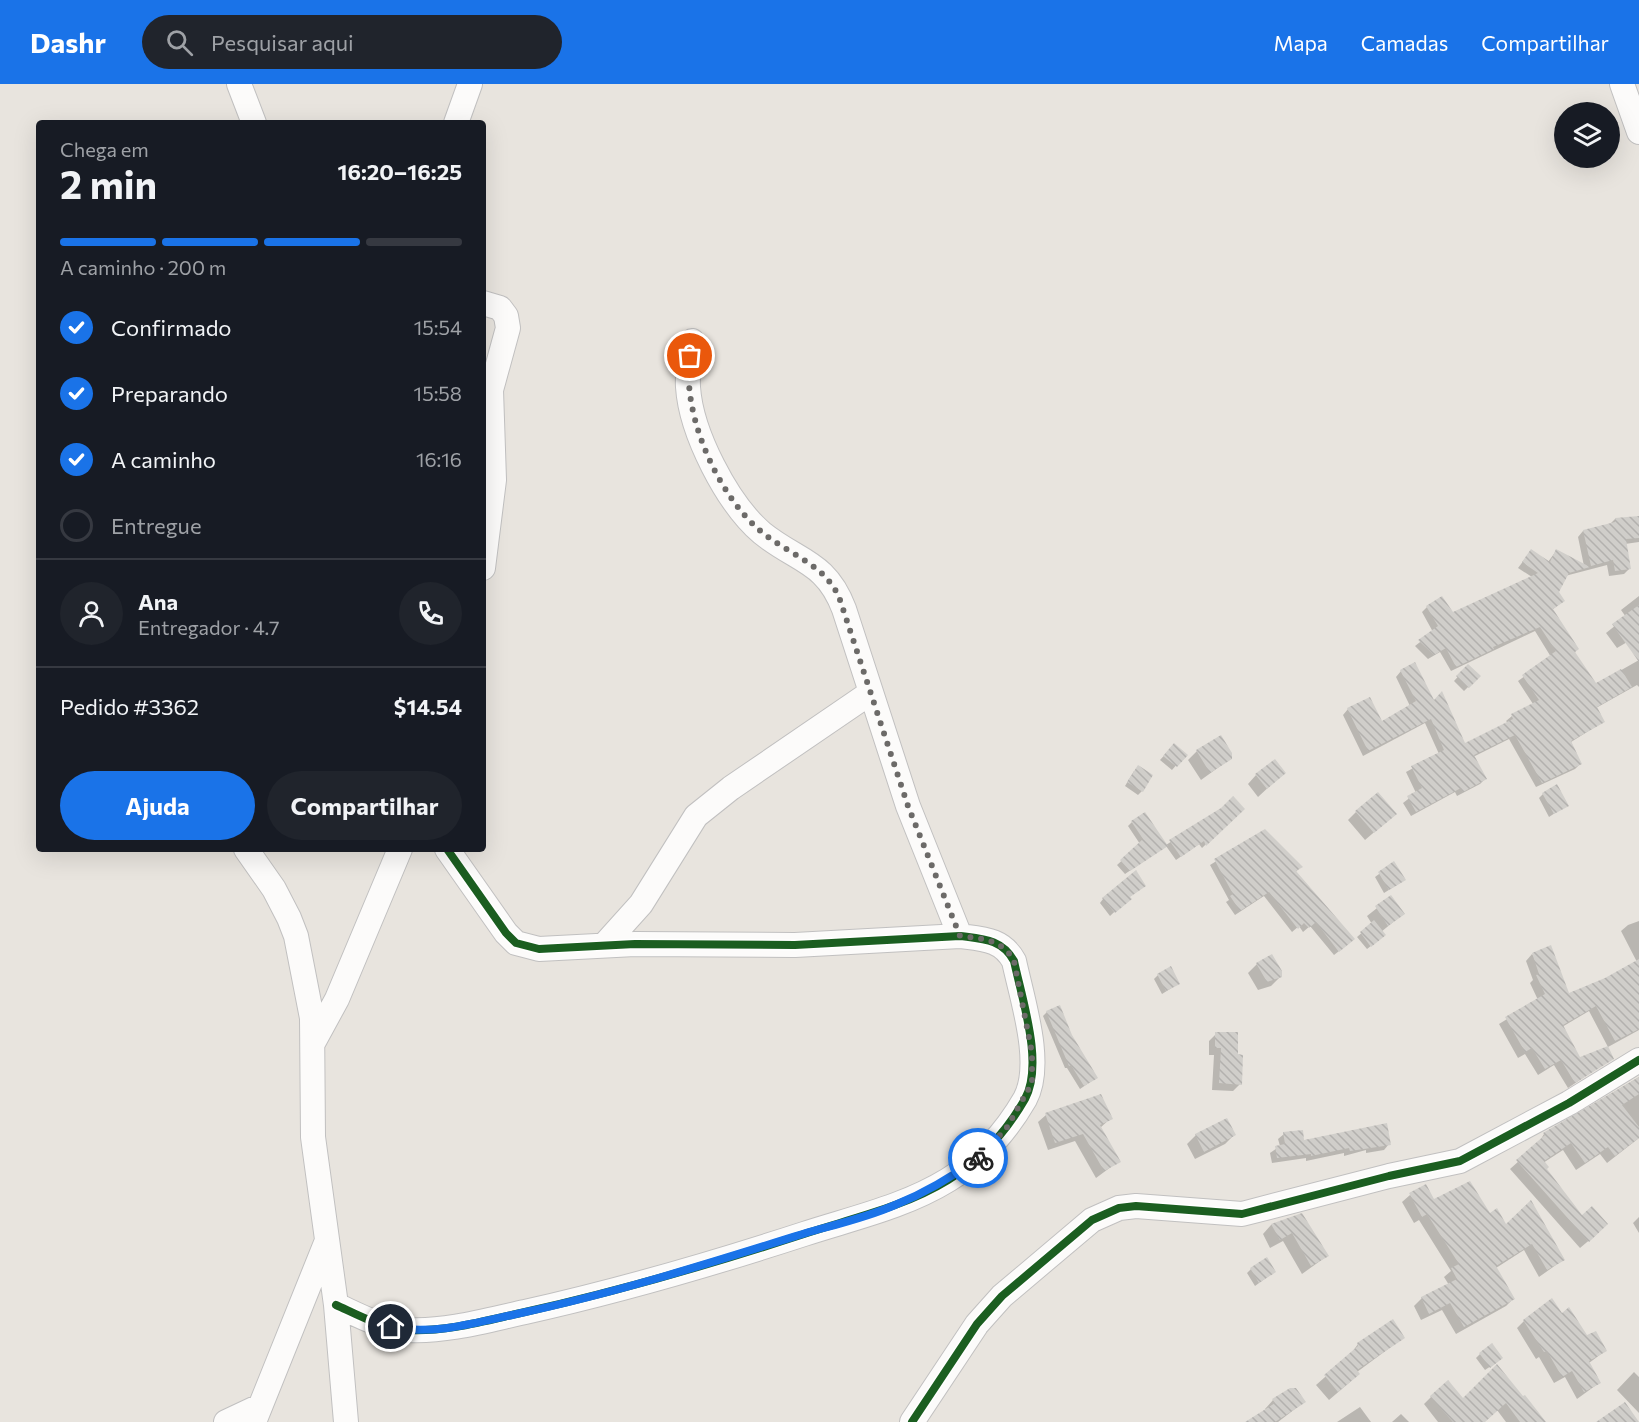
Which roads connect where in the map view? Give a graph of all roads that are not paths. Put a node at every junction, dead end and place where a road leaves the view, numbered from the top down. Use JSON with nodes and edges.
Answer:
{"nodes":[{"id":1,"x":239,"y":84,"type":"edge"},
{"id":2,"x":470,"y":84,"type":"edge"},
{"id":3,"x":1622,"y":84,"type":"edge"},
{"id":4,"x":254,"y":120,"type":"edge"},
{"id":5,"x":457,"y":120,"type":"edge"},
{"id":6,"x":1639,"y":132,"type":"edge"},
{"id":7,"x":486,"y":304,"type":"edge"},
{"id":8,"x":692,"y":341,"type":"dead end"},
{"id":9,"x":486,"y":544,"type":"edge"},
{"id":10,"x":870,"y":693,"type":"junction"},
{"id":11,"x":248,"y":852,"type":"edge"},
{"id":12,"x":399,"y":852,"type":"edge"},
{"id":13,"x":449,"y":852,"type":"edge"},
{"id":14,"x":960,"y":936,"type":"junction"},
{"id":15,"x":605,"y":944,"type":"junction"},
{"id":16,"x":313,"y":1043,"type":"junction"},
{"id":17,"x":1639,"y":1060,"type":"edge"},
{"id":18,"x":327,"y":1242,"type":"junction"},
{"id":19,"x":336,"y":1305,"type":"junction"},
{"id":20,"x":257,"y":1414,"type":"edge"},
{"id":21,"x":226,"y":1422,"type":"edge"},
{"id":22,"x":346,"y":1422,"type":"edge"},
{"id":23,"x":912,"y":1422,"type":"edge"}],
"edges":[{"from":1,"to":4,"type":"street"},
{"from":2,"to":5,"type":"street"},
{"from":3,"to":6,"type":"street"},
{"from":7,"to":9,"type":"street"},
{"from":8,"to":10,"type":"street"},
{"from":10,"to":14,"type":"street"},
{"from":10,"to":15,"type":"street"},
{"from":11,"to":16,"type":"street"},
{"from":12,"to":16,"type":"street"},
{"from":13,"to":15,"type":"street"},
{"from":14,"to":15,"type":"street"},
{"from":14,"to":19,"type":"street"},
{"from":16,"to":18,"type":"street"},
{"from":17,"to":23,"type":"street"},
{"from":18,"to":19,"type":"street"},
{"from":18,"to":20,"type":"street"},
{"from":19,"to":22,"type":"street"},
{"from":20,"to":21,"type":"street"}]}
